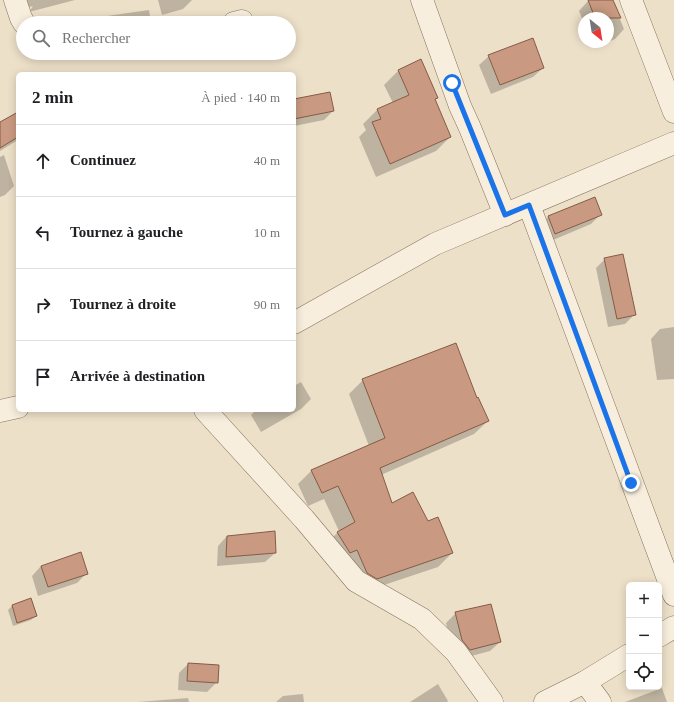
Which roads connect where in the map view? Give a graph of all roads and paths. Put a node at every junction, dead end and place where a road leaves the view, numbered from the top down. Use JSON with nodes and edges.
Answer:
{"nodes":[{"id":1,"x":15,"y":0,"type":"edge"},
{"id":2,"x":422,"y":0,"type":"edge"},
{"id":3,"x":631,"y":0,"type":"edge"},
{"id":4,"x":20,"y":16,"type":"edge"},
{"id":5,"x":674,"y":112,"type":"edge"},
{"id":6,"x":674,"y":143,"type":"edge"},
{"id":7,"x":529,"y":205,"type":"junction"},
{"id":8,"x":505,"y":215,"type":"junction"},
{"id":9,"x":296,"y":322,"type":"edge"},
{"id":10,"x":16,"y":407,"type":"edge"},
{"id":11,"x":0,"y":411,"type":"edge"},
{"id":12,"x":207,"y":412,"type":"edge"},
{"id":13,"x":674,"y":595,"type":"edge"},
{"id":14,"x":674,"y":627,"type":"edge"},
{"id":15,"x":662,"y":634,"type":"edge"},
{"id":16,"x":626,"y":657,"type":"edge"},
{"id":17,"x":585,"y":682,"type":"junction"},
{"id":18,"x":492,"y":702,"type":"edge"},
{"id":19,"x":545,"y":702,"type":"edge"},
{"id":20,"x":600,"y":702,"type":"edge"}],
"edges":[{"from":1,"to":4,"type":"street"},
{"from":2,"to":8,"type":"street"},
{"from":3,"to":5,"type":"street"},
{"from":6,"to":7,"type":"street"},
{"from":7,"to":8,"type":"street"},
{"from":7,"to":13,"type":"street"},
{"from":8,"to":9,"type":"street"},
{"from":10,"to":11,"type":"street"},
{"from":12,"to":18,"type":"street"},
{"from":14,"to":15,"type":"street"},
{"from":16,"to":17,"type":"street"},
{"from":17,"to":19,"type":"street"},
{"from":17,"to":20,"type":"street"}]}
